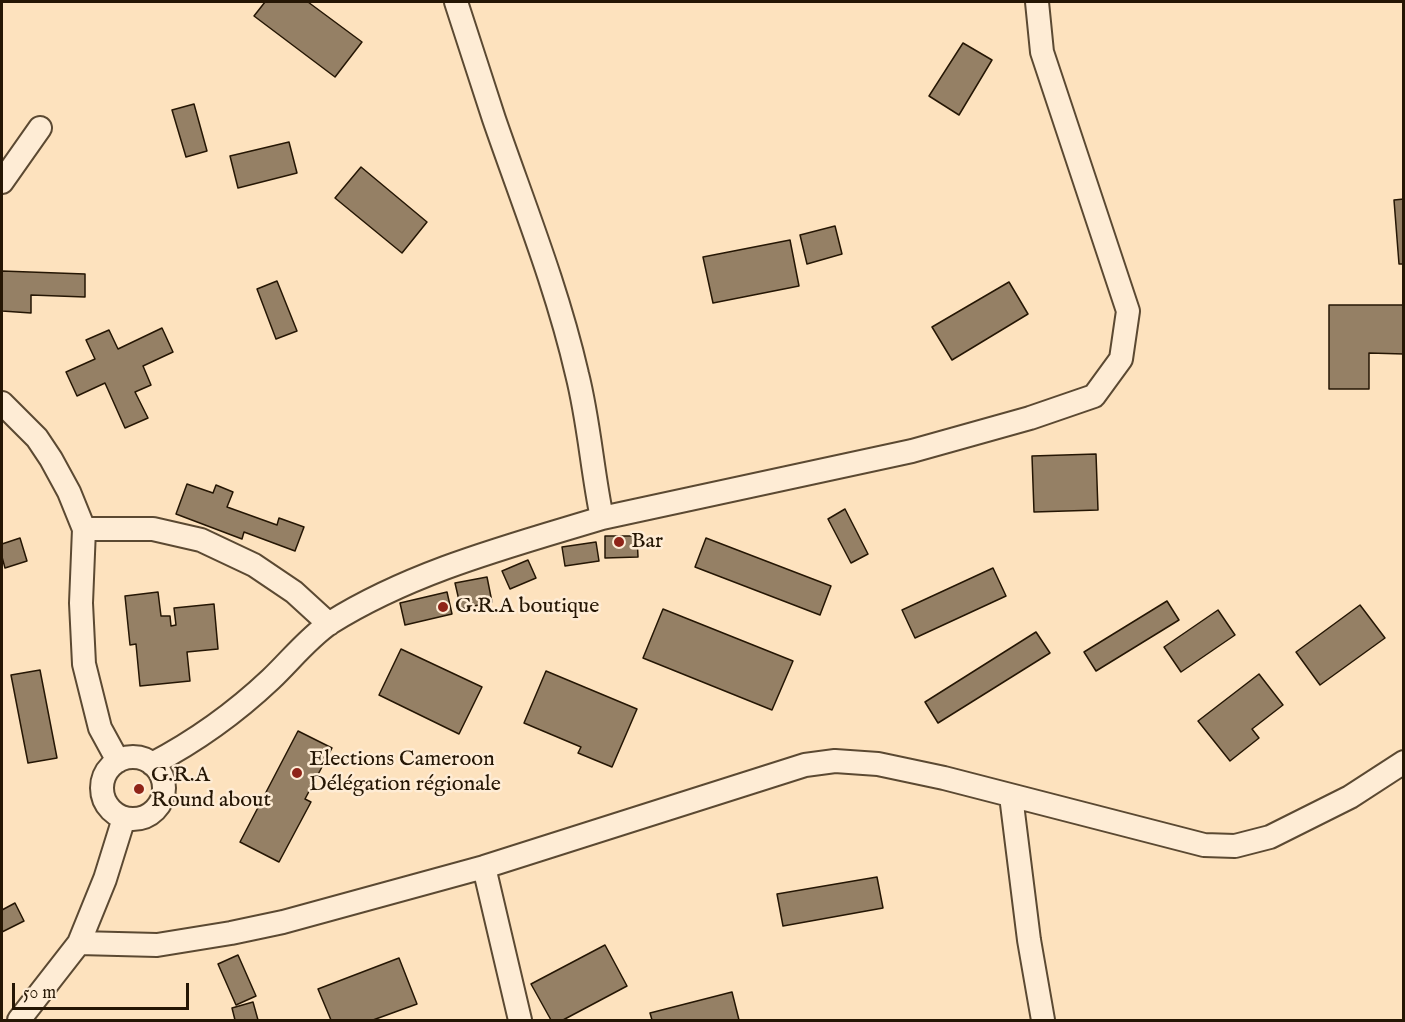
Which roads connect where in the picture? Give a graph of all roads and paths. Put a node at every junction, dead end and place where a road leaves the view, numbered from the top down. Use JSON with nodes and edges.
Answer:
{"nodes":[{"id":1,"x":456,"y":2,"type":"edge"},
{"id":2,"x":1037,"y":2,"type":"edge"},
{"id":3,"x":40,"y":128,"type":"dead end"},
{"id":4,"x":2,"y":182,"type":"edge"},
{"id":5,"x":2,"y":403,"type":"edge"},
{"id":6,"x":602,"y":518,"type":"junction"},
{"id":7,"x":84,"y":529,"type":"junction"},
{"id":8,"x":329,"y":624,"type":"junction"},
{"id":9,"x":118,"y":761,"type":"junction"},
{"id":10,"x":1404,"y":762,"type":"edge"},
{"id":11,"x":152,"y":764,"type":"junction"},
{"id":12,"x":1011,"y":796,"type":"junction"},
{"id":13,"x":124,"y":818,"type":"junction"},
{"id":14,"x":484,"y":867,"type":"junction"},
{"id":15,"x":79,"y":943,"type":"junction"},
{"id":16,"x":19,"y":1020,"type":"edge"},
{"id":17,"x":520,"y":1020,"type":"edge"},
{"id":18,"x":1043,"y":1020,"type":"edge"}],
"edges":[{"from":1,"to":6,"type":"street"},
{"from":2,"to":6,"type":"street"},
{"from":3,"to":4,"type":"street"},
{"from":5,"to":7,"type":"street"},
{"from":6,"to":8,"type":"street"},
{"from":7,"to":8,"type":"street"},
{"from":7,"to":9,"type":"street"},
{"from":8,"to":11,"type":"street"},
{"from":9,"to":11,"type":"street"},
{"from":9,"to":13,"type":"street"},
{"from":10,"to":12,"type":"street"},
{"from":11,"to":13,"type":"street"},
{"from":12,"to":14,"type":"street"},
{"from":12,"to":18,"type":"street"},
{"from":13,"to":15,"type":"street"},
{"from":14,"to":15,"type":"street"},
{"from":14,"to":17,"type":"street"},
{"from":15,"to":16,"type":"street"}]}
